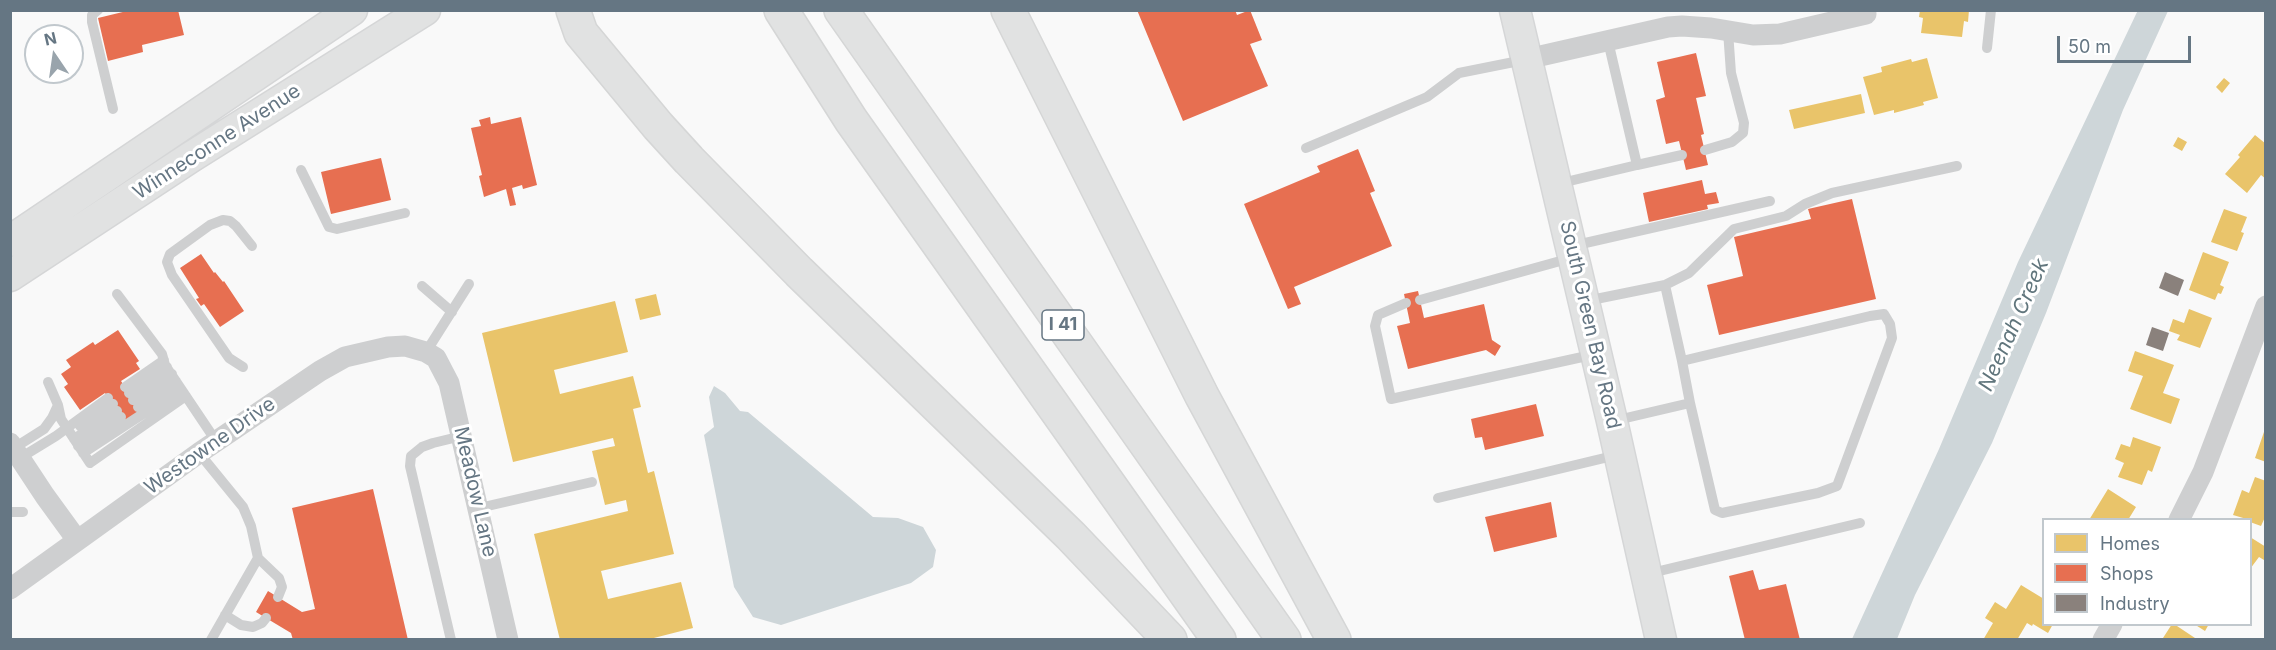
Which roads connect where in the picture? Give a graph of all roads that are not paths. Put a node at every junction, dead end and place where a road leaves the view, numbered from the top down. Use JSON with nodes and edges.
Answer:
{"nodes":[{"id":1,"x":98,"y":10,"type":"edge"},
{"id":2,"x":352,"y":10,"type":"edge"},
{"id":3,"x":425,"y":10,"type":"edge"},
{"id":4,"x":555,"y":10,"type":"edge"},
{"id":5,"x":781,"y":10,"type":"edge"},
{"id":6,"x":841,"y":10,"type":"edge"},
{"id":7,"x":1008,"y":10,"type":"edge"},
{"id":8,"x":1515,"y":10,"type":"edge"},
{"id":9,"x":1991,"y":10,"type":"edge"},
{"id":10,"x":1866,"y":12,"type":"edge"},
{"id":11,"x":577,"y":22,"type":"edge"},
{"id":12,"x":1728,"y":31,"type":"junction"},
{"id":13,"x":1608,"y":41,"type":"junction"},
{"id":14,"x":1987,"y":48,"type":"dead end"},
{"id":15,"x":1527,"y":59,"type":"junction"},
{"id":16,"x":113,"y":110,"type":"dead end"},
{"id":17,"x":1306,"y":148,"type":"dead end"},
{"id":18,"x":1705,"y":150,"type":"dead end"},
{"id":19,"x":1682,"y":155,"type":"dead end"},
{"id":20,"x":1636,"y":165,"type":"junction"},
{"id":21,"x":1957,"y":166,"type":"dead end"},
{"id":22,"x":301,"y":170,"type":"dead end"},
{"id":23,"x":1557,"y":184,"type":"junction"},
{"id":24,"x":1770,"y":201,"type":"dead end"},
{"id":25,"x":405,"y":213,"type":"dead end"},
{"id":26,"x":10,"y":241,"type":"edge"},
{"id":27,"x":252,"y":246,"type":"dead end"},
{"id":28,"x":1572,"y":251,"type":"junction"},
{"id":29,"x":10,"y":276,"type":"edge"},
{"id":30,"x":469,"y":284,"type":"dead end"},
{"id":31,"x":1665,"y":285,"type":"junction"},
{"id":32,"x":422,"y":286,"type":"dead end"},
{"id":33,"x":117,"y":294,"type":"dead end"},
{"id":34,"x":1420,"y":300,"type":"dead end"},
{"id":35,"x":1584,"y":301,"type":"junction"},
{"id":36,"x":1406,"y":303,"type":"dead end"},
{"id":37,"x":2265,"y":306,"type":"edge"},
{"id":38,"x":452,"y":312,"type":"junction"},
{"id":39,"x":426,"y":352,"type":"junction"},
{"id":40,"x":1597,"y":354,"type":"junction"},
{"id":41,"x":1682,"y":361,"type":"junction"},
{"id":42,"x":243,"y":366,"type":"dead end"},
{"id":43,"x":174,"y":378,"type":"junction"},
{"id":44,"x":48,"y":382,"type":"dead end"},
{"id":45,"x":1690,"y":403,"type":"junction"},
{"id":46,"x":58,"y":405,"type":"junction"},
{"id":47,"x":1612,"y":422,"type":"junction"},
{"id":48,"x":462,"y":436,"type":"junction"},
{"id":49,"x":74,"y":440,"type":"junction"},
{"id":50,"x":208,"y":447,"type":"junction"},
{"id":51,"x":15,"y":449,"type":"edge"},
{"id":52,"x":1620,"y":455,"type":"junction"},
{"id":53,"x":592,"y":482,"type":"dead end"},
{"id":54,"x":1438,"y":498,"type":"dead end"},
{"id":55,"x":479,"y":508,"type":"junction"},
{"id":56,"x":10,"y":512,"type":"edge"},
{"id":57,"x":23,"y":512,"type":"dead end"},
{"id":58,"x":2180,"y":518,"type":"edge"},
{"id":59,"x":1860,"y":523,"type":"dead end"},
{"id":60,"x":77,"y":540,"type":"junction"},
{"id":61,"x":258,"y":558,"type":"junction"},
{"id":62,"x":1646,"y":574,"type":"junction"},
{"id":63,"x":10,"y":589,"type":"edge"},
{"id":64,"x":278,"y":597,"type":"dead end"},
{"id":65,"x":225,"y":615,"type":"junction"},
{"id":66,"x":266,"y":618,"type":"dead end"},
{"id":67,"x":2111,"y":626,"type":"edge"},
{"id":68,"x":211,"y":639,"type":"edge"},
{"id":69,"x":451,"y":639,"type":"edge"},
{"id":70,"x":508,"y":639,"type":"edge"},
{"id":71,"x":1170,"y":639,"type":"edge"},
{"id":72,"x":1219,"y":639,"type":"edge"},
{"id":73,"x":1284,"y":639,"type":"edge"},
{"id":74,"x":1334,"y":639,"type":"edge"},
{"id":75,"x":1661,"y":639,"type":"edge"},
{"id":76,"x":2103,"y":639,"type":"edge"}],
"edges":[{"from":1,"to":16,"type":"lane"},
{"from":2,"to":26,"type":"main road","name":"Winneconne Avenue"},
{"from":3,"to":29,"type":"main road","name":"Winneconne Avenue"},
{"from":4,"to":11,"type":"highway"},
{"from":5,"to":72,"type":"highway","number":"I 41"},
{"from":6,"to":73,"type":"highway","number":"I 41"},
{"from":7,"to":74,"type":"highway"},
{"from":8,"to":15,"type":"main road","name":"South Green Bay Road"},
{"from":9,"to":14,"type":"lane"},
{"from":10,"to":12,"type":"street"},
{"from":11,"to":71,"type":"highway"},
{"from":12,"to":13,"type":"street"},
{"from":12,"to":18,"type":"lane"},
{"from":13,"to":15,"type":"street"},
{"from":13,"to":20,"type":"lane"},
{"from":15,"to":17,"type":"lane"},
{"from":15,"to":23,"type":"main road","name":"South Green Bay Road"},
{"from":19,"to":20,"type":"lane"},
{"from":20,"to":23,"type":"lane"},
{"from":21,"to":31,"type":"lane"},
{"from":22,"to":25,"type":"lane"},
{"from":23,"to":28,"type":"main road","name":"South Green Bay Road"},
{"from":24,"to":28,"type":"lane"},
{"from":27,"to":42,"type":"lane"},
{"from":28,"to":34,"type":"lane"},
{"from":28,"to":35,"type":"main road","name":"South Green Bay Road"},
{"from":30,"to":38,"type":"lane"},
{"from":31,"to":35,"type":"lane"},
{"from":31,"to":41,"type":"lane"},
{"from":32,"to":38,"type":"lane"},
{"from":33,"to":43,"type":"lane"},
{"from":35,"to":40,"type":"main road","name":"South Green Bay Road"},
{"from":36,"to":40,"type":"lane"},
{"from":37,"to":58,"type":"street"},
{"from":38,"to":39,"type":"lane"},
{"from":39,"to":48,"type":"street","name":"Meadow Lane"},
{"from":39,"to":50,"type":"street","name":"Westowne Drive"},
{"from":40,"to":47,"type":"main road","name":"South Green Bay Road"},
{"from":41,"to":45,"type":"lane"},
{"from":41,"to":45,"type":"lane"},
{"from":43,"to":43,"type":"lane"},
{"from":43,"to":49,"type":"lane"},
{"from":43,"to":50,"type":"lane"},
{"from":44,"to":46,"type":"lane"},
{"from":45,"to":47,"type":"lane"},
{"from":46,"to":49,"type":"lane"},
{"from":46,"to":51,"type":"lane"},
{"from":47,"to":52,"type":"main road","name":"South Green Bay Road"},
{"from":48,"to":55,"type":"street","name":"Meadow Lane"},
{"from":48,"to":69,"type":"lane"},
{"from":49,"to":49,"type":"lane"},
{"from":49,"to":51,"type":"lane"},
{"from":50,"to":60,"type":"street","name":"Westowne Drive"},
{"from":50,"to":61,"type":"lane"},
{"from":51,"to":60,"type":"street"},
{"from":52,"to":54,"type":"lane"},
{"from":52,"to":62,"type":"main road","name":"South Green Bay Road"},
{"from":53,"to":55,"type":"lane"},
{"from":55,"to":70,"type":"street","name":"Meadow Lane"},
{"from":56,"to":57,"type":"lane"},
{"from":59,"to":62,"type":"lane"},
{"from":60,"to":63,"type":"street","name":"Westowne Drive"},
{"from":61,"to":64,"type":"lane"},
{"from":61,"to":65,"type":"lane"},
{"from":62,"to":75,"type":"main road","name":"South Green Bay Road"},
{"from":65,"to":66,"type":"lane"},
{"from":65,"to":68,"type":"lane"},
{"from":67,"to":76,"type":"street"}]}
